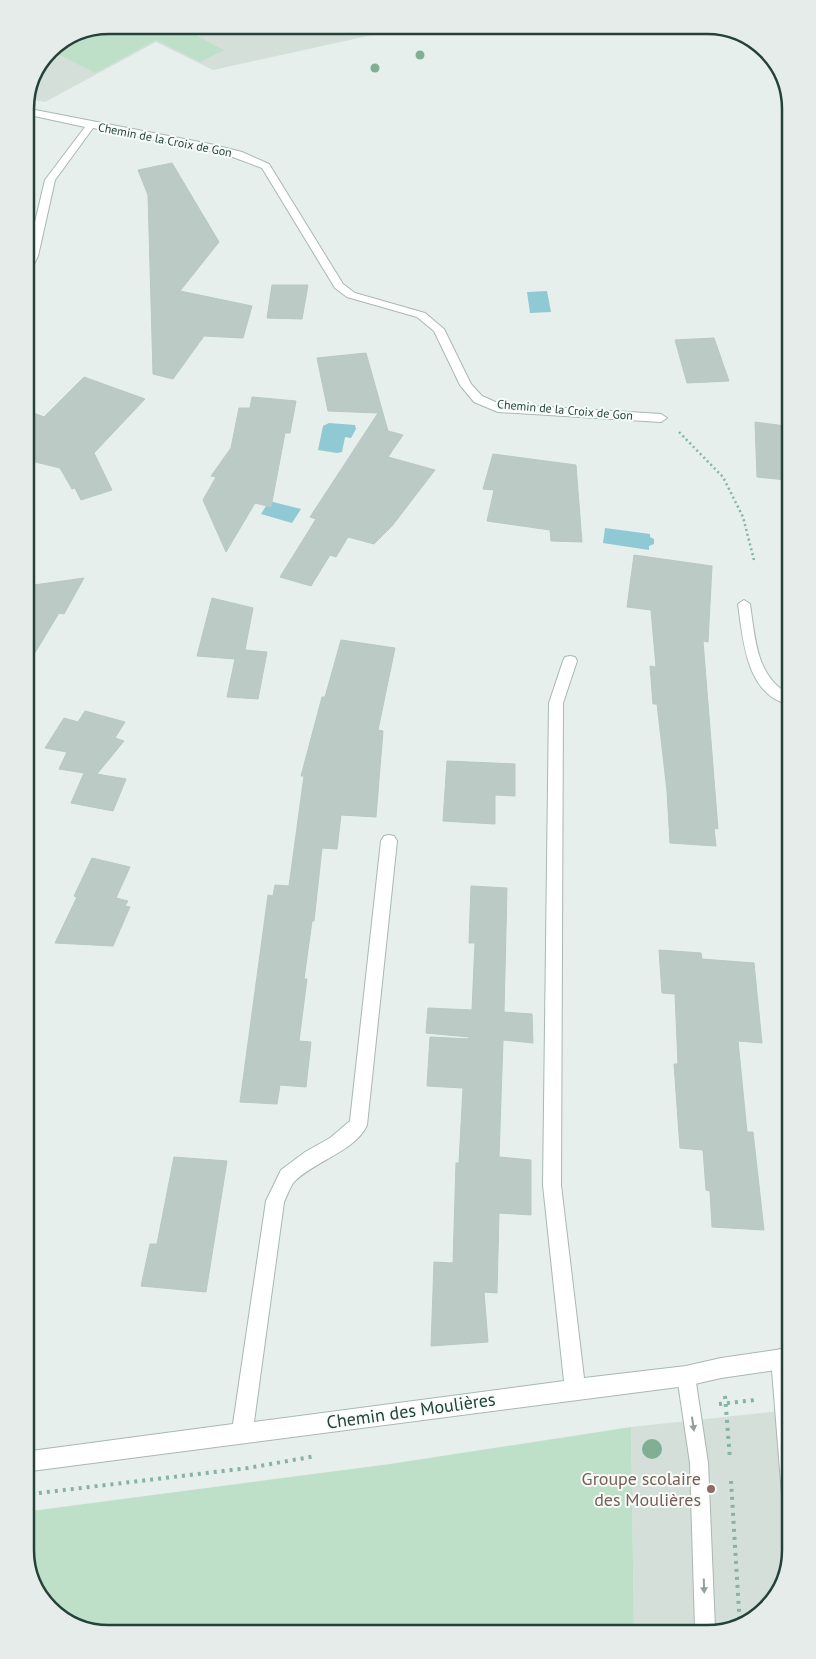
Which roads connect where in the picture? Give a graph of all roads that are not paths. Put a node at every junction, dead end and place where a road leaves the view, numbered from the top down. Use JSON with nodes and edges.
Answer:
{"nodes":[{"id":1,"x":34,"y":113,"type":"edge"},
{"id":2,"x":90,"y":126,"type":"junction"},
{"id":3,"x":34,"y":252,"type":"edge"},
{"id":4,"x":662,"y":418,"type":"road end"},
{"id":5,"x":744,"y":604,"type":"dead end"},
{"id":6,"x":570,"y":661,"type":"dead end"},
{"id":7,"x":782,"y":696,"type":"edge"},
{"id":8,"x":389,"y":841,"type":"dead end"},
{"id":9,"x":782,"y":1359,"type":"edge"},
{"id":10,"x":686,"y":1376,"type":"junction"},
{"id":11,"x":575,"y":1389,"type":"junction"},
{"id":12,"x":242,"y":1434,"type":"junction"},
{"id":13,"x":34,"y":1461,"type":"edge"},
{"id":14,"x":705,"y":1625,"type":"edge"}],
"edges":[{"from":1,"to":2,"type":"street","name":"Chemin de la Croix de Gon"},
{"from":2,"to":3,"type":"street"},
{"from":2,"to":4,"type":"street","name":"Chemin de la Croix de Gon"},
{"from":5,"to":7,"type":"lane"},
{"from":6,"to":11,"type":"street"},
{"from":8,"to":12,"type":"street"},
{"from":9,"to":10,"type":"street","name":"Chemin des Moulières"},
{"from":10,"to":11,"type":"street","name":"Chemin des Moulières"},
{"from":10,"to":14,"type":"lane","one_way":true},
{"from":11,"to":12,"type":"street","name":"Chemin des Moulières"},
{"from":12,"to":13,"type":"street","name":"Chemin des Moulières"}]}
